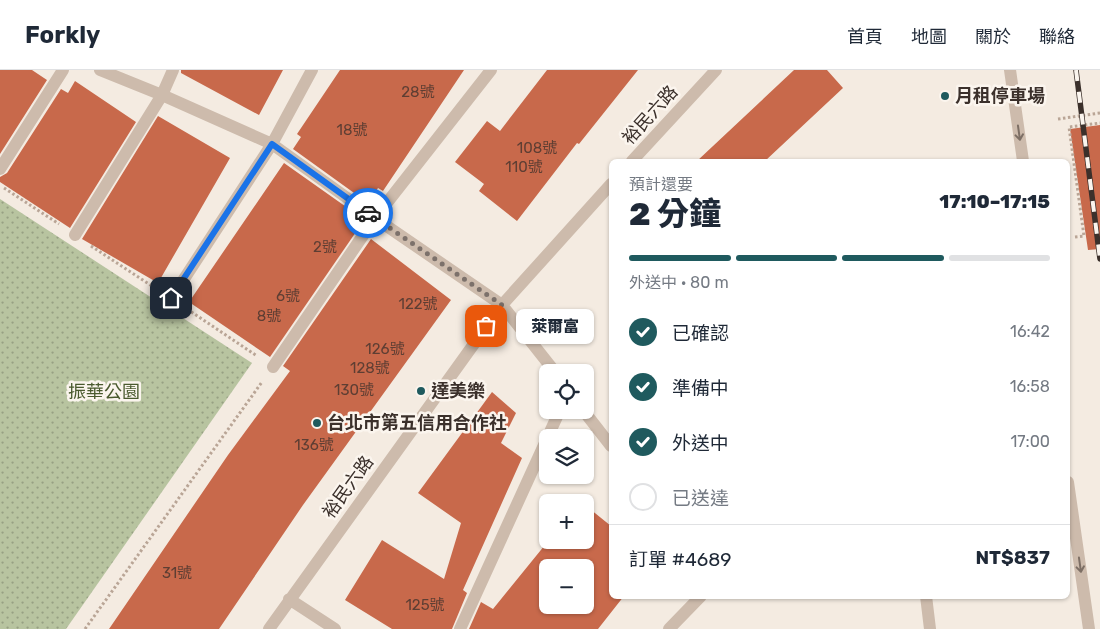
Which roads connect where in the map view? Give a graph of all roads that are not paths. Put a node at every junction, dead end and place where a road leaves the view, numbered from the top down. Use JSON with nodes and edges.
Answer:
{"nodes":[{"id":1,"x":63,"y":70,"type":"edge"},
{"id":2,"x":100,"y":70,"type":"edge"},
{"id":3,"x":173,"y":70,"type":"edge"},
{"id":4,"x":312,"y":70,"type":"edge"},
{"id":5,"x":491,"y":70,"type":"edge"},
{"id":6,"x":1010,"y":70,"type":"edge"},
{"id":7,"x":708,"y":72,"type":"edge"},
{"id":8,"x":162,"y":95,"type":"junction"},
{"id":9,"x":272,"y":144,"type":"junction"},
{"id":10,"x":634,"y":159,"type":"edge"},
{"id":11,"x":1024,"y":159,"type":"edge"},
{"id":12,"x":0,"y":169,"type":"edge"},
{"id":13,"x":609,"y":186,"type":"edge"},
{"id":14,"x":375,"y":218,"type":"junction"},
{"id":15,"x":75,"y":235,"type":"road end"},
{"id":16,"x":171,"y":298,"type":"road end"},
{"id":17,"x":502,"y":305,"type":"junction"},
{"id":18,"x":548,"y":364,"type":"edge"},
{"id":19,"x":274,"y":367,"type":"road end"},
{"id":20,"x":556,"y":419,"type":"edge"},
{"id":21,"x":590,"y":419,"type":"edge"},
{"id":22,"x":609,"y":443,"type":"edge"},
{"id":23,"x":1070,"y":496,"type":"edge"},
{"id":24,"x":289,"y":599,"type":"junction"},
{"id":25,"x":699,"y":599,"type":"edge"},
{"id":26,"x":926,"y":599,"type":"edge"},
{"id":27,"x":269,"y":629,"type":"edge"},
{"id":28,"x":334,"y":629,"type":"edge"},
{"id":29,"x":460,"y":629,"type":"edge"},
{"id":30,"x":669,"y":629,"type":"edge"},
{"id":31,"x":930,"y":629,"type":"edge"},
{"id":32,"x":1089,"y":629,"type":"edge"}],
"edges":[{"from":1,"to":12,"type":"street"},
{"from":2,"to":8,"type":"street"},
{"from":3,"to":8,"type":"street"},
{"from":4,"to":9,"type":"street"},
{"from":5,"to":14,"type":"street"},
{"from":6,"to":11,"type":"street","one_way":true},
{"from":7,"to":10,"type":"street","name":"裕民六路"},
{"from":8,"to":9,"type":"street"},
{"from":8,"to":15,"type":"street"},
{"from":9,"to":14,"type":"street"},
{"from":9,"to":16,"type":"street"},
{"from":13,"to":17,"type":"street","name":"裕民六路"},
{"from":14,"to":17,"type":"street"},
{"from":14,"to":19,"type":"street"},
{"from":17,"to":18,"type":"street"},
{"from":17,"to":24,"type":"street","name":"裕民六路"},
{"from":20,"to":29,"type":"street"},
{"from":21,"to":22,"type":"street"},
{"from":23,"to":32,"type":"street","one_way":true},
{"from":24,"to":27,"type":"street","name":"裕民六路"},
{"from":24,"to":28,"type":"street"},
{"from":25,"to":30,"type":"street"},
{"from":26,"to":31,"type":"street"}]}
